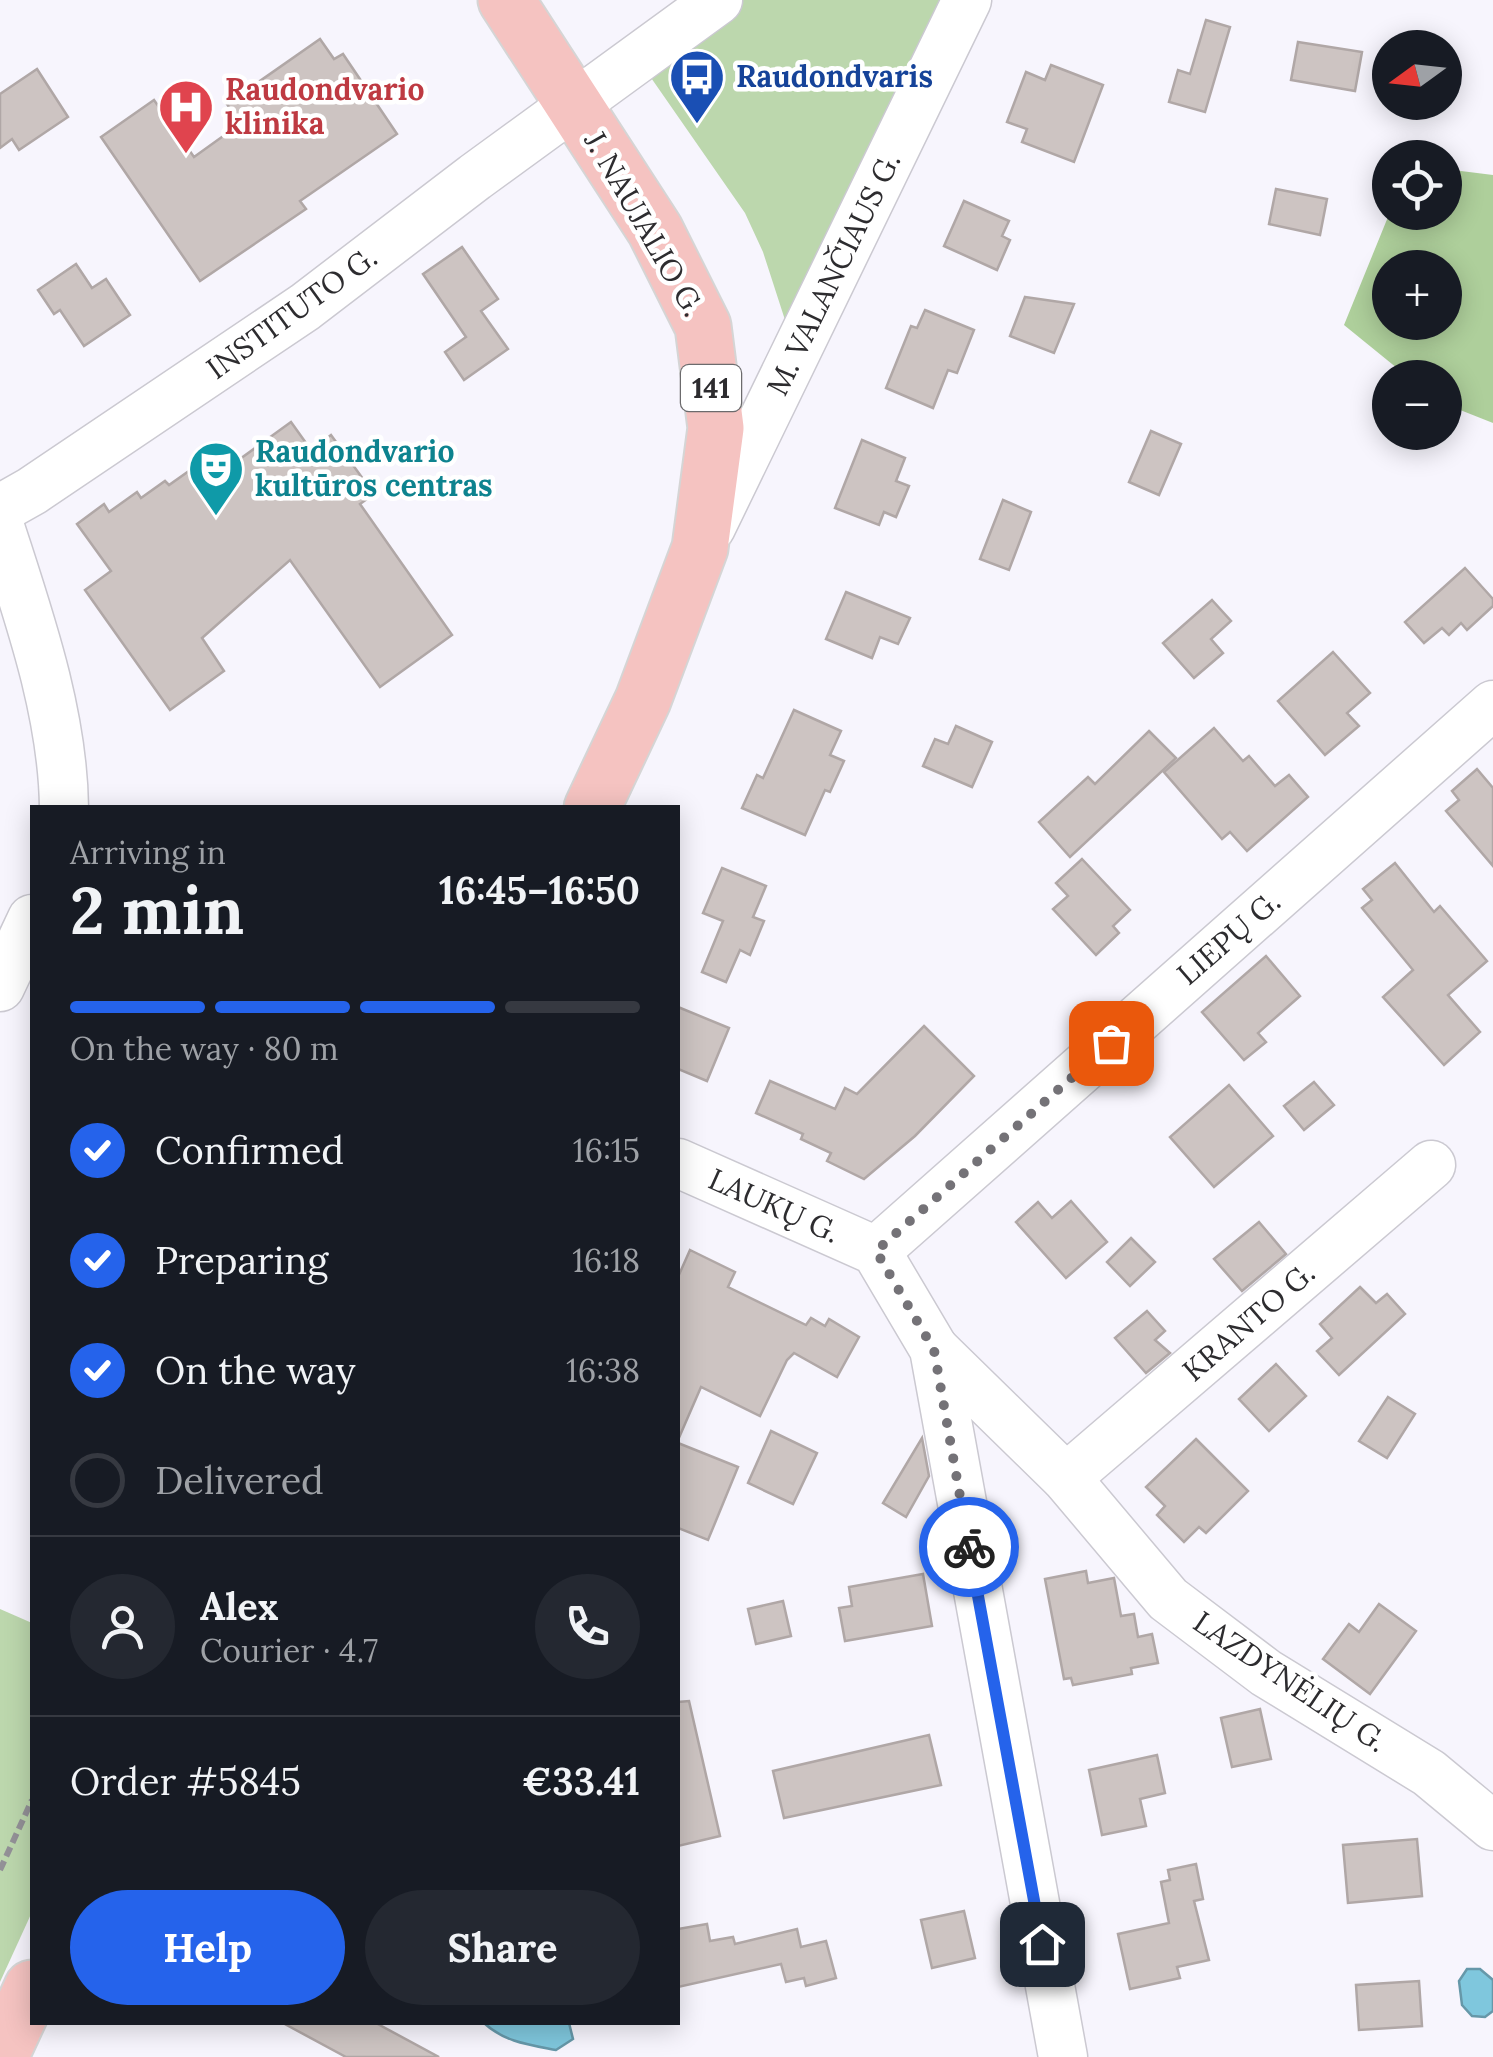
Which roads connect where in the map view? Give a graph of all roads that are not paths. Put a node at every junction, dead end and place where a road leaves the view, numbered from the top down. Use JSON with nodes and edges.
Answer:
{"nodes":[{"id":1,"x":506,"y":0,"type":"edge"},
{"id":2,"x":718,"y":0,"type":"edge"},
{"id":3,"x":967,"y":0,"type":"edge"},
{"id":4,"x":576,"y":106,"type":"junction"},
{"id":5,"x":0,"y":509,"type":"edge"},
{"id":6,"x":0,"y":528,"type":"edge"},
{"id":7,"x":700,"y":548,"type":"junction"},
{"id":8,"x":1493,"y":705,"type":"edge"},
{"id":9,"x":64,"y":805,"type":"edge"},
{"id":10,"x":593,"y":805,"type":"edge"},
{"id":11,"x":30,"y":923,"type":"edge"},
{"id":12,"x":0,"y":987,"type":"edge"},
{"id":13,"x":680,"y":1164,"type":"edge"},
{"id":14,"x":1431,"y":1166,"type":"dead end"},
{"id":15,"x":876,"y":1251,"type":"junction"},
{"id":16,"x":934,"y":1350,"type":"junction"},
{"id":17,"x":1066,"y":1478,"type":"junction"},
{"id":18,"x":1493,"y":1826,"type":"edge"},
{"id":19,"x":30,"y":1992,"type":"edge"},
{"id":20,"x":0,"y":2057,"type":"edge"},
{"id":21,"x":1064,"y":2057,"type":"edge"}],
"edges":[{"from":1,"to":4,"type":"main road","name":"J. NAUJALIO G.","number":"141"},
{"from":2,"to":4,"type":"street","name":"INSTITUTO G."},
{"from":3,"to":7,"type":"street","name":"M. VALANČIAUS G."},
{"from":4,"to":5,"type":"street","name":"INSTITUTO G."},
{"from":4,"to":7,"type":"main road","name":"J. NAUJALIO G.","number":"141"},
{"from":6,"to":9,"type":"street"},
{"from":7,"to":10,"type":"main road","name":"J. NAUJALIO G.","number":"141"},
{"from":8,"to":15,"type":"street","name":"LIEPŲ G."},
{"from":11,"to":12,"type":"street"},
{"from":13,"to":15,"type":"street","name":"LAUKŲ G."},
{"from":14,"to":17,"type":"street","name":"KRANTO G."},
{"from":15,"to":16,"type":"street","name":"LAUKŲ G."},
{"from":16,"to":17,"type":"street","name":"LAZDYNĖLIŲ G."},
{"from":16,"to":21,"type":"street","name":"LAUKŲ G."},
{"from":17,"to":18,"type":"street","name":"LAZDYNĖLIŲ G."},
{"from":19,"to":20,"type":"main road"}]}
